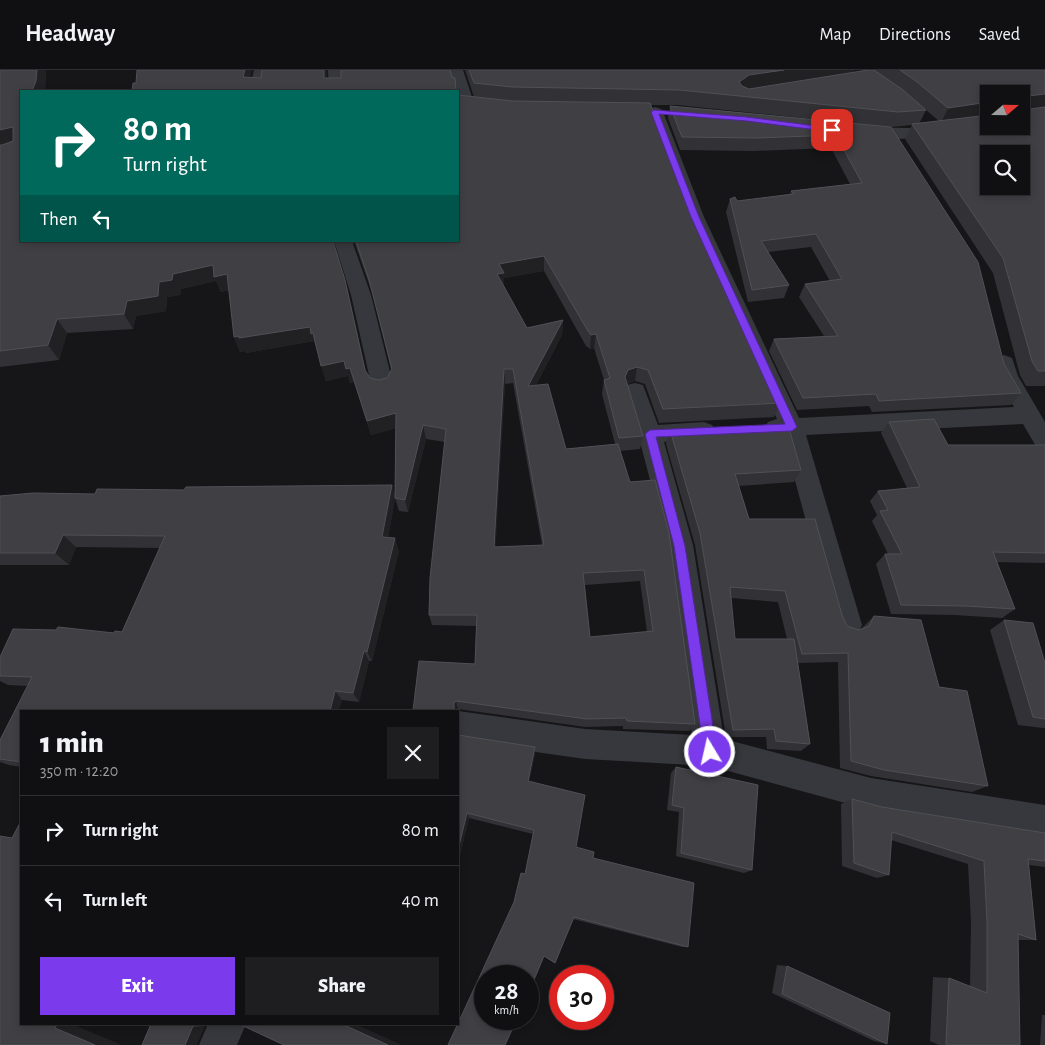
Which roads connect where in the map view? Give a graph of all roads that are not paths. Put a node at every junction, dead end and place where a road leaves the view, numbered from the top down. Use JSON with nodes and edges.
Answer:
{"nodes":[{"id":1,"x":261,"y":70,"type":"edge"},
{"id":2,"x":335,"y":70,"type":"edge"},
{"id":3,"x":456,"y":70,"type":"edge"},
{"id":4,"x":257,"y":90,"type":"edge"},
{"id":5,"x":336,"y":90,"type":"edge"},
{"id":6,"x":462,"y":103,"type":"edge"},
{"id":7,"x":484,"y":106,"type":"edge"},
{"id":8,"x":653,"y":112,"type":"edge"},
{"id":9,"x":924,"y":118,"type":"edge"},
{"id":10,"x":980,"y":123,"type":"edge"},
{"id":11,"x":842,"y":130,"type":"edge"},
{"id":12,"x":937,"y":130,"type":"junction"},
{"id":13,"x":343,"y":242,"type":"edge"},
{"id":14,"x":1000,"y":348,"type":"edge"},
{"id":15,"x":382,"y":384,"type":"edge"},
{"id":16,"x":635,"y":391,"type":"dead end"},
{"id":17,"x":1030,"y":415,"type":"junction"},
{"id":18,"x":792,"y":427,"type":"junction"},
{"id":19,"x":754,"y":429,"type":"edge"},
{"id":20,"x":726,"y":430,"type":"edge"},
{"id":21,"x":650,"y":434,"type":"junction"},
{"id":22,"x":1045,"y":442,"type":"edge"},
{"id":23,"x":848,"y":625,"type":"edge"},
{"id":24,"x":459,"y":726,"type":"edge"},
{"id":25,"x":710,"y":752,"type":"junction"},
{"id":26,"x":1045,"y":821,"type":"edge"},
{"id":27,"x":227,"y":1025,"type":"edge"},
{"id":28,"x":218,"y":1045,"type":"edge"}],
"edges":[{"from":1,"to":4,"type":"street"},
{"from":2,"to":5,"type":"street"},
{"from":3,"to":6,"type":"street"},
{"from":6,"to":7,"type":"street"},
{"from":8,"to":18,"type":"street"},
{"from":9,"to":12,"type":"street"},
{"from":10,"to":12,"type":"street"},
{"from":11,"to":12,"type":"street"},
{"from":13,"to":15,"type":"street"},
{"from":14,"to":17,"type":"street"},
{"from":16,"to":21,"type":"street"},
{"from":17,"to":18,"type":"street"},
{"from":17,"to":22,"type":"street"},
{"from":18,"to":19,"type":"street"},
{"from":18,"to":23,"type":"street"},
{"from":20,"to":21,"type":"street"},
{"from":21,"to":25,"type":"street"},
{"from":24,"to":25,"type":"street"},
{"from":25,"to":26,"type":"street"},
{"from":27,"to":28,"type":"street"}]}
